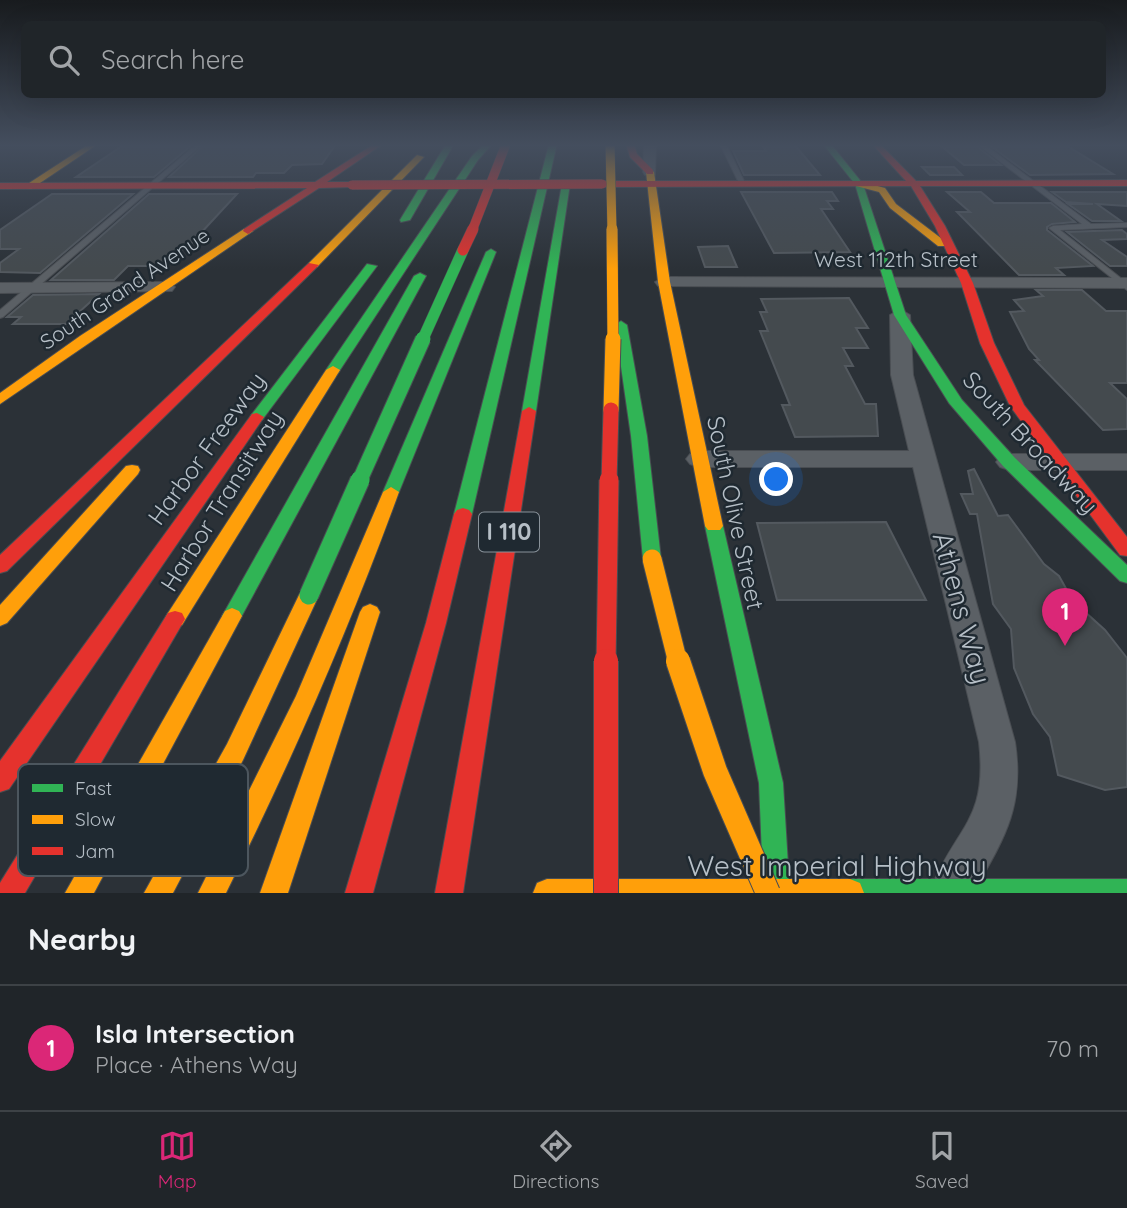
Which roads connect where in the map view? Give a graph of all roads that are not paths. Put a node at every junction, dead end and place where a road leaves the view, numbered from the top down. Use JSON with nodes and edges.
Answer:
{"nodes":[{"id":1,"x":0,"y":186,"type":"edge"},
{"id":2,"x":30,"y":186,"type":"junction"},
{"id":3,"x":151,"y":186,"type":"junction"},
{"id":4,"x":206,"y":186,"type":"edge"},
{"id":5,"x":318,"y":186,"type":"edge"},
{"id":6,"x":392,"y":186,"type":"edge"},
{"id":7,"x":425,"y":186,"type":"edge"},
{"id":8,"x":459,"y":186,"type":"edge"},
{"id":9,"x":467,"y":186,"type":"edge"},
{"id":10,"x":490,"y":186,"type":"edge"},
{"id":11,"x":518,"y":186,"type":"edge"},
{"id":12,"x":543,"y":186,"type":"edge"},
{"id":13,"x":566,"y":186,"type":"edge"},
{"id":14,"x":611,"y":186,"type":"edge"},
{"id":15,"x":652,"y":186,"type":"edge"},
{"id":16,"x":860,"y":186,"type":"edge"},
{"id":17,"x":864,"y":186,"type":"edge"},
{"id":18,"x":915,"y":186,"type":"edge"},
{"id":19,"x":1037,"y":186,"type":"edge"},
{"id":20,"x":513,"y":199,"type":"dead end"},
{"id":21,"x":8,"y":201,"type":"dead end"},
{"id":22,"x":1127,"y":225,"type":"edge"},
{"id":23,"x":1089,"y":226,"type":"junction"},
{"id":24,"x":400,"y":228,"type":"dead end"},
{"id":25,"x":499,"y":233,"type":"dead end"},
{"id":26,"x":383,"y":251,"type":"dead end"},
{"id":27,"x":491,"y":252,"type":"junction"},
{"id":28,"x":954,"y":256,"type":"junction"},
{"id":29,"x":892,"y":281,"type":"junction"},
{"id":30,"x":664,"y":282,"type":"junction"},
{"id":31,"x":967,"y":283,"type":"junction"},
{"id":32,"x":1125,"y":284,"type":"edge"},
{"id":33,"x":166,"y":287,"type":"junction"},
{"id":34,"x":0,"y":288,"type":"edge"},
{"id":35,"x":32,"y":288,"type":"junction"},
{"id":36,"x":614,"y":288,"type":"junction"},
{"id":37,"x":0,"y":315,"type":"edge"},
{"id":38,"x":900,"y":315,"type":"junction"},
{"id":39,"x":263,"y":316,"type":"junction"},
{"id":40,"x":0,"y":400,"type":"edge"},
{"id":41,"x":189,"y":407,"type":"dead end"},
{"id":42,"x":426,"y":451,"type":"dead end"},
{"id":43,"x":143,"y":457,"type":"dead end"},
{"id":44,"x":699,"y":459,"type":"junction"},
{"id":45,"x":923,"y":459,"type":"junction"},
{"id":46,"x":1009,"y":462,"type":"junction"},
{"id":47,"x":1058,"y":462,"type":"junction"},
{"id":48,"x":1127,"y":462,"type":"edge"},
{"id":49,"x":1127,"y":550,"type":"edge"},
{"id":50,"x":0,"y":566,"type":"edge"},
{"id":51,"x":1127,"y":576,"type":"edge"},
{"id":52,"x":374,"y":601,"type":"dead end"},
{"id":53,"x":0,"y":618,"type":"edge"},
{"id":54,"x":86,"y":764,"type":"edge"},
{"id":55,"x":150,"y":764,"type":"edge"},
{"id":56,"x":228,"y":764,"type":"edge"},
{"id":57,"x":0,"y":781,"type":"edge"},
{"id":58,"x":248,"y":823,"type":"edge"},
{"id":59,"x":19,"y":876,"type":"edge"},
{"id":60,"x":88,"y":876,"type":"edge"},
{"id":61,"x":167,"y":876,"type":"edge"},
{"id":62,"x":221,"y":876,"type":"edge"},
{"id":63,"x":950,"y":891,"type":"edge"},
{"id":64,"x":1127,"y":892,"type":"edge"},
{"id":65,"x":9,"y":893,"type":"edge"},
{"id":66,"x":79,"y":893,"type":"edge"},
{"id":67,"x":158,"y":893,"type":"edge"},
{"id":68,"x":212,"y":893,"type":"edge"},
{"id":69,"x":274,"y":893,"type":"edge"},
{"id":70,"x":359,"y":893,"type":"edge"},
{"id":71,"x":449,"y":893,"type":"edge"},
{"id":72,"x":547,"y":893,"type":"edge"},
{"id":73,"x":559,"y":893,"type":"edge"},
{"id":74,"x":606,"y":893,"type":"edge"},
{"id":75,"x":768,"y":893,"type":"edge"},
{"id":76,"x":776,"y":893,"type":"edge"}],
"edges":[{"from":1,"to":2,"type":"main road"},
{"from":2,"to":3,"type":"main road"},
{"from":2,"to":21,"type":"main road"},
{"from":3,"to":4,"type":"main road"},
{"from":3,"to":35,"type":"lane"},
{"from":5,"to":33,"type":"main road","name":"South Grand Avenue"},
{"from":6,"to":39,"type":"main road"},
{"from":7,"to":24,"type":"main road"},
{"from":8,"to":54,"type":"main road","name":"Harbor Transitway"},
{"from":9,"to":55,"type":"main road"},
{"from":10,"to":56,"type":"main road","bridge":true},
{"from":11,"to":20,"type":"main road"},
{"from":12,"to":70,"type":"main road"},
{"from":13,"to":71,"type":"main road","number":"I 110"},
{"from":14,"to":36,"type":"main road","bridge":true},
{"from":15,"to":30,"type":"main road","name":"South Olive Street"},
{"from":16,"to":29,"type":"main road","name":"South Broadway"},
{"from":17,"to":28,"type":"main road"},
{"from":18,"to":28,"type":"main road","name":"South Broadway"},
{"from":19,"to":23,"type":"lane"},
{"from":22,"to":23,"type":"lane"},
{"from":23,"to":32,"type":"lane"},
{"from":25,"to":27,"type":"main road"},
{"from":26,"to":57,"type":"main road","name":"Harbor Freeway"},
{"from":27,"to":42,"type":"main road"},
{"from":27,"to":58,"type":"main road"},
{"from":28,"to":31,"type":"main road","name":"South Broadway"},
{"from":29,"to":30,"type":"street","name":"West 112th Street"},
{"from":29,"to":31,"type":"street","name":"West 112th Street"},
{"from":29,"to":38,"type":"main road","name":"South Broadway"},
{"from":30,"to":44,"type":"main road","name":"South Olive Street"},
{"from":31,"to":32,"type":"street","name":"West 112th Street"},
{"from":31,"to":47,"type":"main road","name":"South Broadway"},
{"from":33,"to":35,"type":"street"},
{"from":33,"to":40,"type":"main road","name":"South Grand Avenue"},
{"from":34,"to":35,"type":"street"},
{"from":35,"to":37,"type":"lane"},
{"from":36,"to":74,"type":"main road","bridge":true},
{"from":36,"to":75,"type":"main road","bridge":true},
{"from":38,"to":45,"type":"street","name":"Athens Way"},
{"from":38,"to":46,"type":"main road","name":"South Broadway"},
{"from":39,"to":41,"type":"main road"},
{"from":39,"to":50,"type":"main road"},
{"from":43,"to":53,"type":"main road"},
{"from":44,"to":45,"type":"street"},
{"from":44,"to":76,"type":"main road","name":"South Olive Street"},
{"from":45,"to":63,"type":"street","name":"Athens Way"},
{"from":46,"to":47,"type":"street"},
{"from":46,"to":51,"type":"main road","name":"South Broadway"},
{"from":47,"to":48,"type":"street"},
{"from":47,"to":49,"type":"main road","name":"South Broadway"},
{"from":52,"to":69,"type":"main road"},
{"from":59,"to":65,"type":"main road","name":"Harbor Transitway"},
{"from":60,"to":66,"type":"main road"},
{"from":61,"to":67,"type":"main road","bridge":true},
{"from":62,"to":68,"type":"main road"},
{"from":63,"to":64,"type":"main road","name":"West Imperial Highway"},
{"from":63,"to":76,"type":"main road","name":"West Imperial Highway"},
{"from":72,"to":73,"type":"main road","name":"West Imperial Highway"},
{"from":73,"to":76,"type":"main road","name":"West Imperial Highway"}]}
